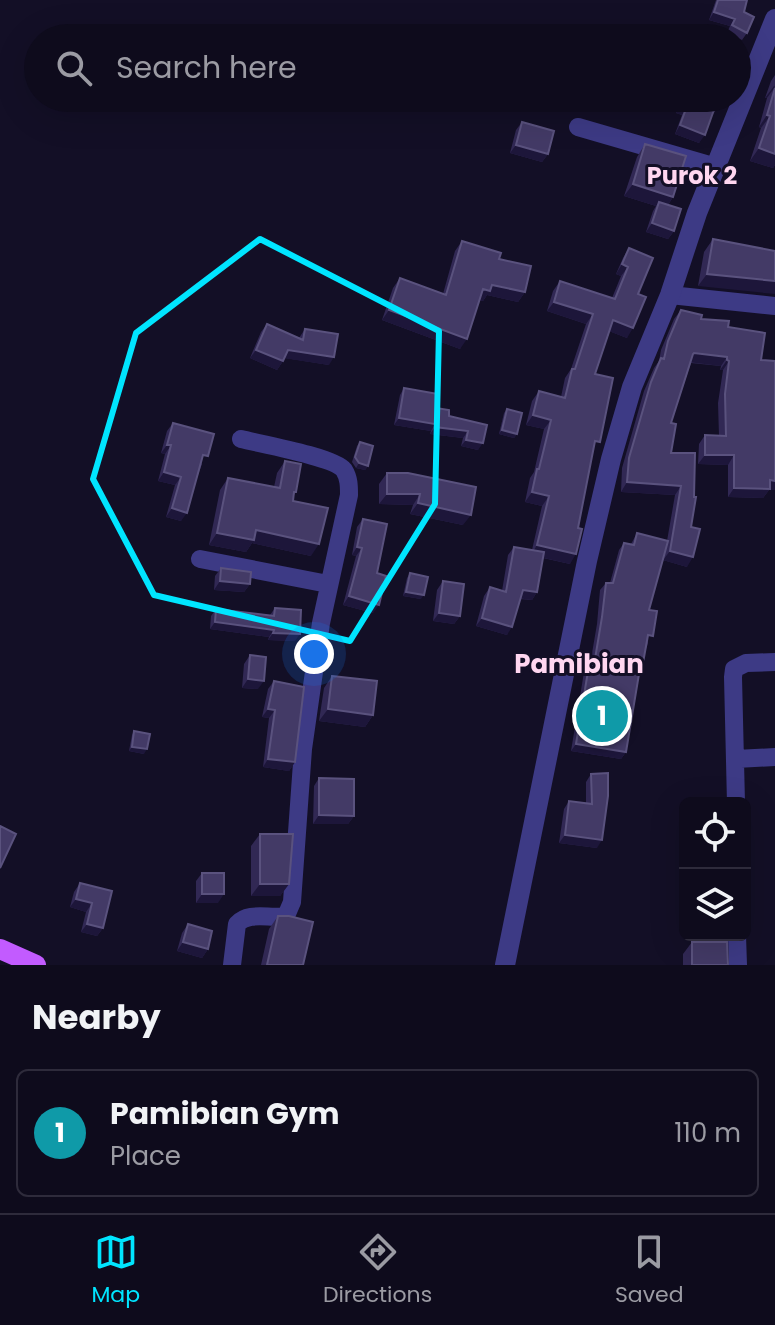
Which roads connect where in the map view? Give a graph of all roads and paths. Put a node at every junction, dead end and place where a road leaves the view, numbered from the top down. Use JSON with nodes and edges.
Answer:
{"nodes":[{"id":1,"x":775,"y":19,"type":"edge"},
{"id":2,"x":769,"y":52,"type":"edge"},
{"id":3,"x":751,"y":91,"type":"edge"},
{"id":4,"x":741,"y":112,"type":"edge"},
{"id":5,"x":578,"y":127,"type":"dead end"},
{"id":6,"x":716,"y":167,"type":"junction"},
{"id":7,"x":670,"y":295,"type":"junction"},
{"id":8,"x":775,"y":306,"type":"edge"},
{"id":9,"x":241,"y":439,"type":"dead end"},
{"id":10,"x":200,"y":559,"type":"dead end"},
{"id":11,"x":328,"y":584,"type":"junction"},
{"id":12,"x":775,"y":662,"type":"edge"},
{"id":13,"x":775,"y":757,"type":"edge"},
{"id":14,"x":736,"y":759,"type":"junction"},
{"id":15,"x":736,"y":797,"type":"edge"},
{"id":16,"x":737,"y":941,"type":"edge"},
{"id":17,"x":0,"y":949,"type":"edge"},
{"id":18,"x":36,"y":965,"type":"edge"},
{"id":19,"x":232,"y":965,"type":"edge"},
{"id":20,"x":505,"y":965,"type":"edge"},
{"id":21,"x":738,"y":965,"type":"edge"}],
"edges":[{"from":1,"to":2,"type":"street"},
{"from":2,"to":3,"type":"street"},
{"from":4,"to":6,"type":"street"},
{"from":5,"to":6,"type":"street"},
{"from":6,"to":7,"type":"street"},
{"from":7,"to":8,"type":"street"},
{"from":7,"to":20,"type":"street"},
{"from":9,"to":11,"type":"street"},
{"from":10,"to":11,"type":"street"},
{"from":11,"to":19,"type":"street"},
{"from":12,"to":14,"type":"street"},
{"from":13,"to":14,"type":"street"},
{"from":14,"to":15,"type":"street"},
{"from":16,"to":21,"type":"street"},
{"from":17,"to":18,"type":"main road"}]}
